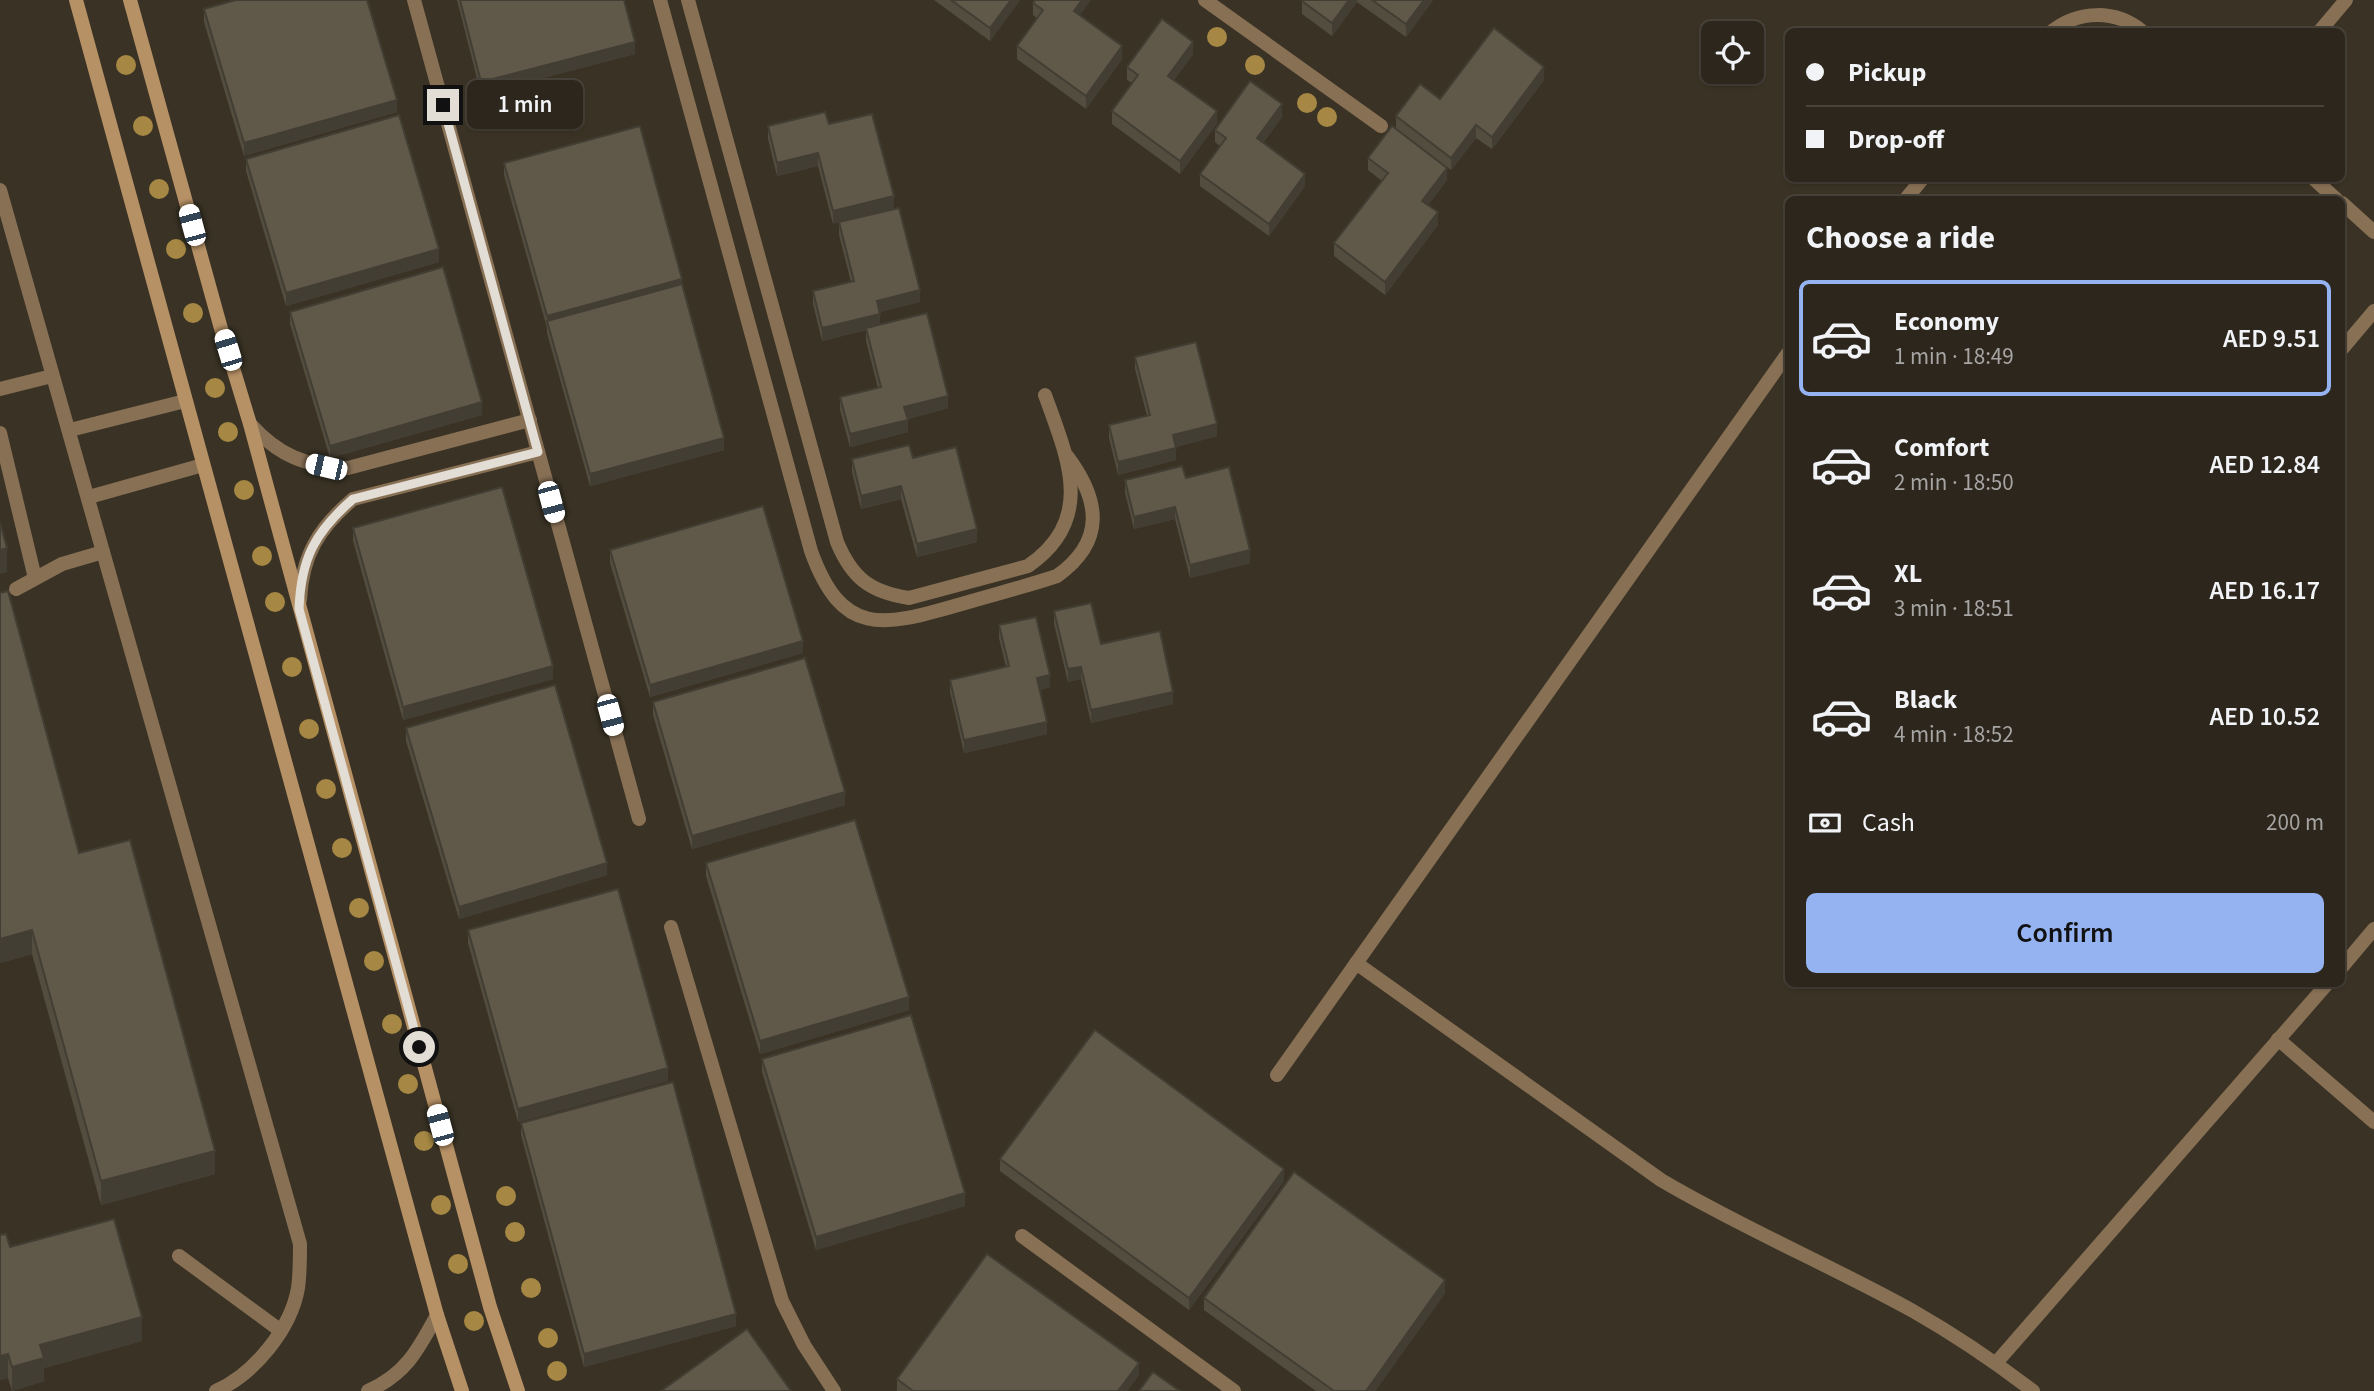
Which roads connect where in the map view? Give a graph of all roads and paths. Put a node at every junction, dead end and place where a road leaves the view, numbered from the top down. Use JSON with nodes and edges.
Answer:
{"nodes":[{"id":1,"x":76,"y":0,"type":"edge"},
{"id":2,"x":130,"y":0,"type":"edge"},
{"id":3,"x":414,"y":0,"type":"edge"},
{"id":4,"x":660,"y":0,"type":"edge"},
{"id":5,"x":688,"y":0,"type":"edge"},
{"id":6,"x":1205,"y":0,"type":"edge"},
{"id":7,"x":2346,"y":0,"type":"edge"},
{"id":8,"x":2056,"y":28,"type":"edge"},
{"id":9,"x":2136,"y":28,"type":"edge"},
{"id":10,"x":2322,"y":28,"type":"edge"},
{"id":11,"x":1381,"y":126,"type":"dead end"},
{"id":12,"x":1920,"y":182,"type":"edge"},
{"id":13,"x":2317,"y":182,"type":"edge"},
{"id":14,"x":0,"y":190,"type":"edge"},
{"id":15,"x":1908,"y":196,"type":"edge"},
{"id":16,"x":2333,"y":196,"type":"edge"},
{"id":17,"x":2345,"y":206,"type":"edge"},
{"id":18,"x":2374,"y":232,"type":"edge"},
{"id":19,"x":2374,"y":311,"type":"edge"},
{"id":20,"x":2345,"y":345,"type":"edge"},
{"id":21,"x":1785,"y":357,"type":"edge"},
{"id":22,"x":52,"y":376,"type":"junction"},
{"id":23,"x":0,"y":389,"type":"edge"},
{"id":24,"x":1045,"y":395,"type":"dead end"},
{"id":25,"x":185,"y":401,"type":"junction"},
{"id":26,"x":530,"y":420,"type":"junction"},
{"id":27,"x":250,"y":424,"type":"junction"},
{"id":28,"x":70,"y":430,"type":"junction"},
{"id":29,"x":0,"y":433,"type":"edge"},
{"id":30,"x":538,"y":452,"type":"junction"},
{"id":31,"x":1067,"y":456,"type":"junction"},
{"id":32,"x":203,"y":466,"type":"junction"},
{"id":33,"x":89,"y":497,"type":"junction"},
{"id":34,"x":103,"y":552,"type":"junction"},
{"id":35,"x":35,"y":578,"type":"junction"},
{"id":36,"x":16,"y":589,"type":"dead end"},
{"id":37,"x":299,"y":609,"type":"junction"},
{"id":38,"x":639,"y":819,"type":"dead end"},
{"id":39,"x":671,"y":927,"type":"dead end"},
{"id":40,"x":2374,"y":929,"type":"edge"},
{"id":41,"x":1356,"y":963,"type":"junction"},
{"id":42,"x":2345,"y":963,"type":"edge"},
{"id":43,"x":2324,"y":987,"type":"edge"},
{"id":44,"x":2278,"y":1039,"type":"junction"},
{"id":45,"x":1277,"y":1075,"type":"dead end"},
{"id":46,"x":2374,"y":1122,"type":"edge"},
{"id":47,"x":1023,"y":1236,"type":"dead end"},
{"id":48,"x":179,"y":1256,"type":"dead end"},
{"id":49,"x":437,"y":1315,"type":"junction"},
{"id":50,"x":281,"y":1331,"type":"junction"},
{"id":51,"x":1996,"y":1363,"type":"junction"},
{"id":52,"x":216,"y":1391,"type":"edge"},
{"id":53,"x":368,"y":1391,"type":"edge"},
{"id":54,"x":461,"y":1391,"type":"edge"},
{"id":55,"x":518,"y":1391,"type":"edge"},
{"id":56,"x":834,"y":1391,"type":"edge"},
{"id":57,"x":1234,"y":1391,"type":"edge"},
{"id":58,"x":2033,"y":1391,"type":"edge"}],
"edges":[{"from":1,"to":25,"type":"street"},
{"from":2,"to":27,"type":"street"},
{"from":3,"to":26,"type":"street"},
{"from":4,"to":31,"type":"street"},
{"from":5,"to":31,"type":"street"},
{"from":6,"to":11,"type":"street"},
{"from":7,"to":10,"type":"street"},
{"from":8,"to":9,"type":"street"},
{"from":12,"to":15,"type":"street"},
{"from":13,"to":16,"type":"street"},
{"from":14,"to":22,"type":"street"},
{"from":17,"to":18,"type":"street"},
{"from":19,"to":20,"type":"street"},
{"from":21,"to":41,"type":"street"},
{"from":22,"to":23,"type":"street"},
{"from":22,"to":28,"type":"street"},
{"from":24,"to":31,"type":"street"},
{"from":25,"to":28,"type":"street"},
{"from":25,"to":32,"type":"street"},
{"from":26,"to":27,"type":"street"},
{"from":26,"to":30,"type":"street"},
{"from":27,"to":37,"type":"street"},
{"from":28,"to":33,"type":"street"},
{"from":29,"to":35,"type":"street"},
{"from":30,"to":37,"type":"street"},
{"from":30,"to":38,"type":"street"},
{"from":32,"to":33,"type":"street"},
{"from":32,"to":49,"type":"street"},
{"from":33,"to":34,"type":"street"},
{"from":34,"to":35,"type":"street"},
{"from":34,"to":50,"type":"street"},
{"from":35,"to":36,"type":"street"},
{"from":37,"to":55,"type":"street"},
{"from":39,"to":56,"type":"street"},
{"from":40,"to":42,"type":"street"},
{"from":41,"to":45,"type":"street"},
{"from":41,"to":51,"type":"street"},
{"from":43,"to":44,"type":"street"},
{"from":44,"to":46,"type":"street"},
{"from":44,"to":51,"type":"street"},
{"from":47,"to":57,"type":"street"},
{"from":48,"to":50,"type":"street"},
{"from":49,"to":53,"type":"street"},
{"from":49,"to":54,"type":"street"},
{"from":50,"to":52,"type":"street"},
{"from":51,"to":58,"type":"street"}]}
